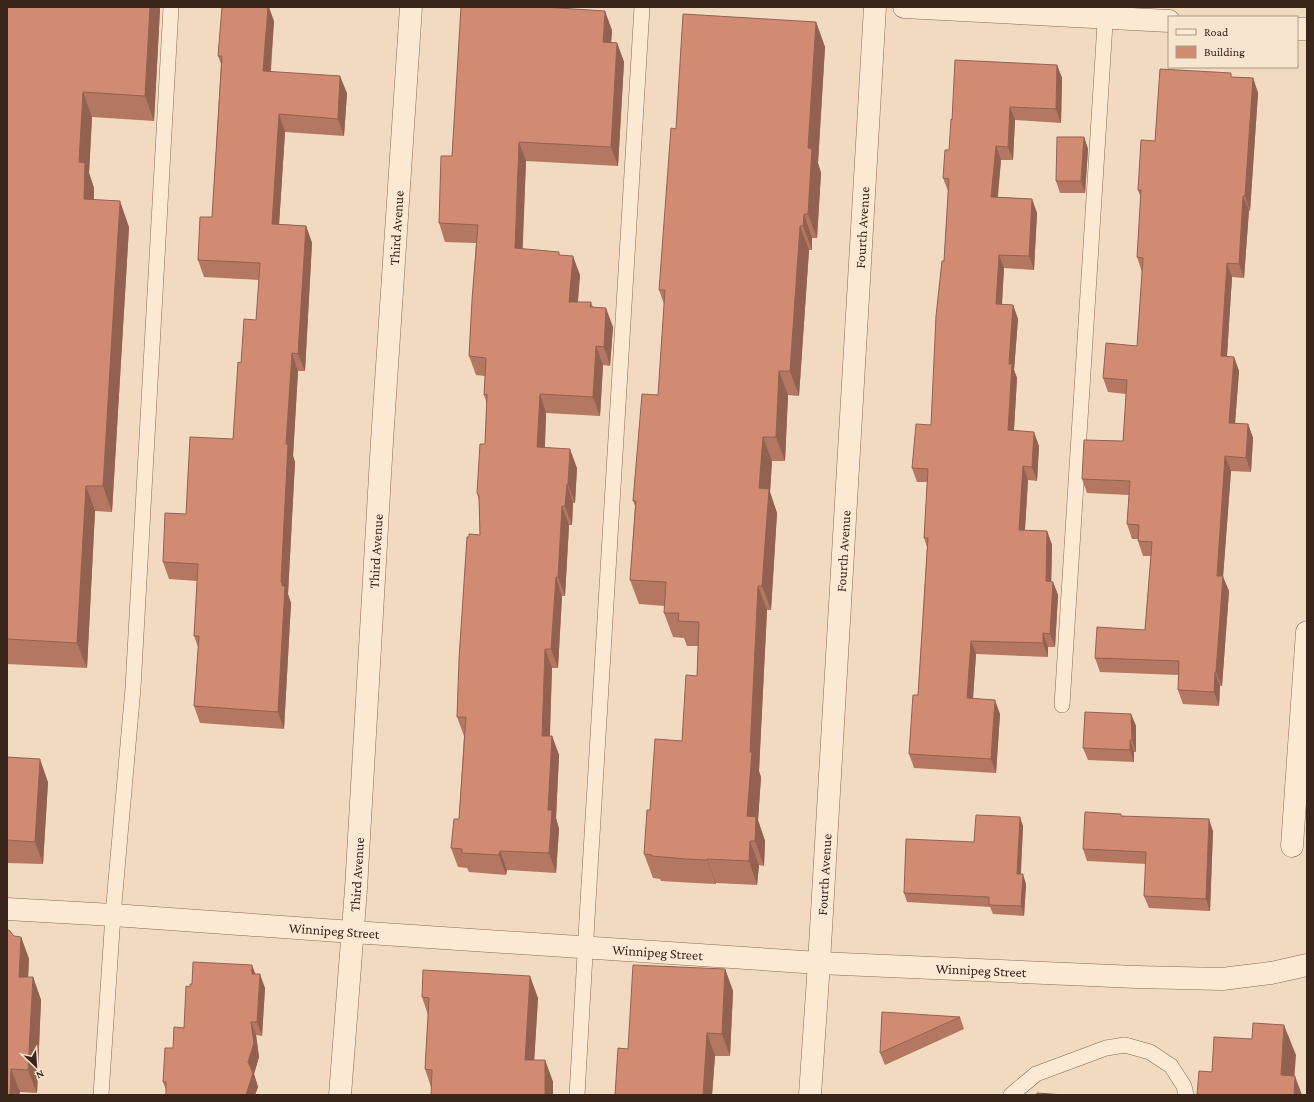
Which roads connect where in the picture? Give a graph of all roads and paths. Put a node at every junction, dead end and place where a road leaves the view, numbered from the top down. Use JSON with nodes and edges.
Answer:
{"nodes":[{"id":1,"x":171,"y":7,"type":"edge"},
{"id":2,"x":411,"y":7,"type":"edge"},
{"id":3,"x":642,"y":7,"type":"edge"},
{"id":4,"x":875,"y":7,"type":"edge"},
{"id":5,"x":904,"y":7,"type":"edge"},
{"id":6,"x":1105,"y":12,"type":"edge"},
{"id":7,"x":1168,"y":20,"type":"edge"},
{"id":8,"x":1307,"y":632,"type":"edge"},
{"id":9,"x":1062,"y":705,"type":"dead end"},
{"id":10,"x":1292,"y":846,"type":"dead end"},
{"id":11,"x":7,"y":909,"type":"edge"},
{"id":12,"x":113,"y":915,"type":"junction"},
{"id":13,"x":353,"y":932,"type":"junction"},
{"id":14,"x":585,"y":947,"type":"junction"},
{"id":15,"x":819,"y":963,"type":"junction"},
{"id":16,"x":1307,"y":965,"type":"edge"},
{"id":17,"x":101,"y":1095,"type":"edge"},
{"id":18,"x":340,"y":1095,"type":"edge"},
{"id":19,"x":577,"y":1095,"type":"edge"},
{"id":20,"x":810,"y":1095,"type":"edge"},
{"id":21,"x":1011,"y":1095,"type":"edge"},
{"id":22,"x":1186,"y":1095,"type":"edge"}],
"edges":[{"from":1,"to":12,"type":"lane"},
{"from":2,"to":13,"type":"street","name":"Third Avenue"},
{"from":3,"to":14,"type":"lane"},
{"from":4,"to":15,"type":"street","name":"Fourth Avenue"},
{"from":5,"to":6,"type":"street"},
{"from":6,"to":7,"type":"street"},
{"from":6,"to":9,"type":"lane"},
{"from":8,"to":10,"type":"street"},
{"from":11,"to":12,"type":"street","name":"Winnipeg Street"},
{"from":12,"to":13,"type":"street","name":"Winnipeg Street"},
{"from":12,"to":17,"type":"lane"},
{"from":13,"to":14,"type":"street","name":"Winnipeg Street"},
{"from":13,"to":18,"type":"street","name":"Third Avenue"},
{"from":14,"to":15,"type":"street","name":"Winnipeg Street"},
{"from":14,"to":19,"type":"lane"},
{"from":15,"to":16,"type":"street","name":"Winnipeg Street"},
{"from":15,"to":20,"type":"street","name":"Fourth Avenue"},
{"from":21,"to":22,"type":"lane"}]}
